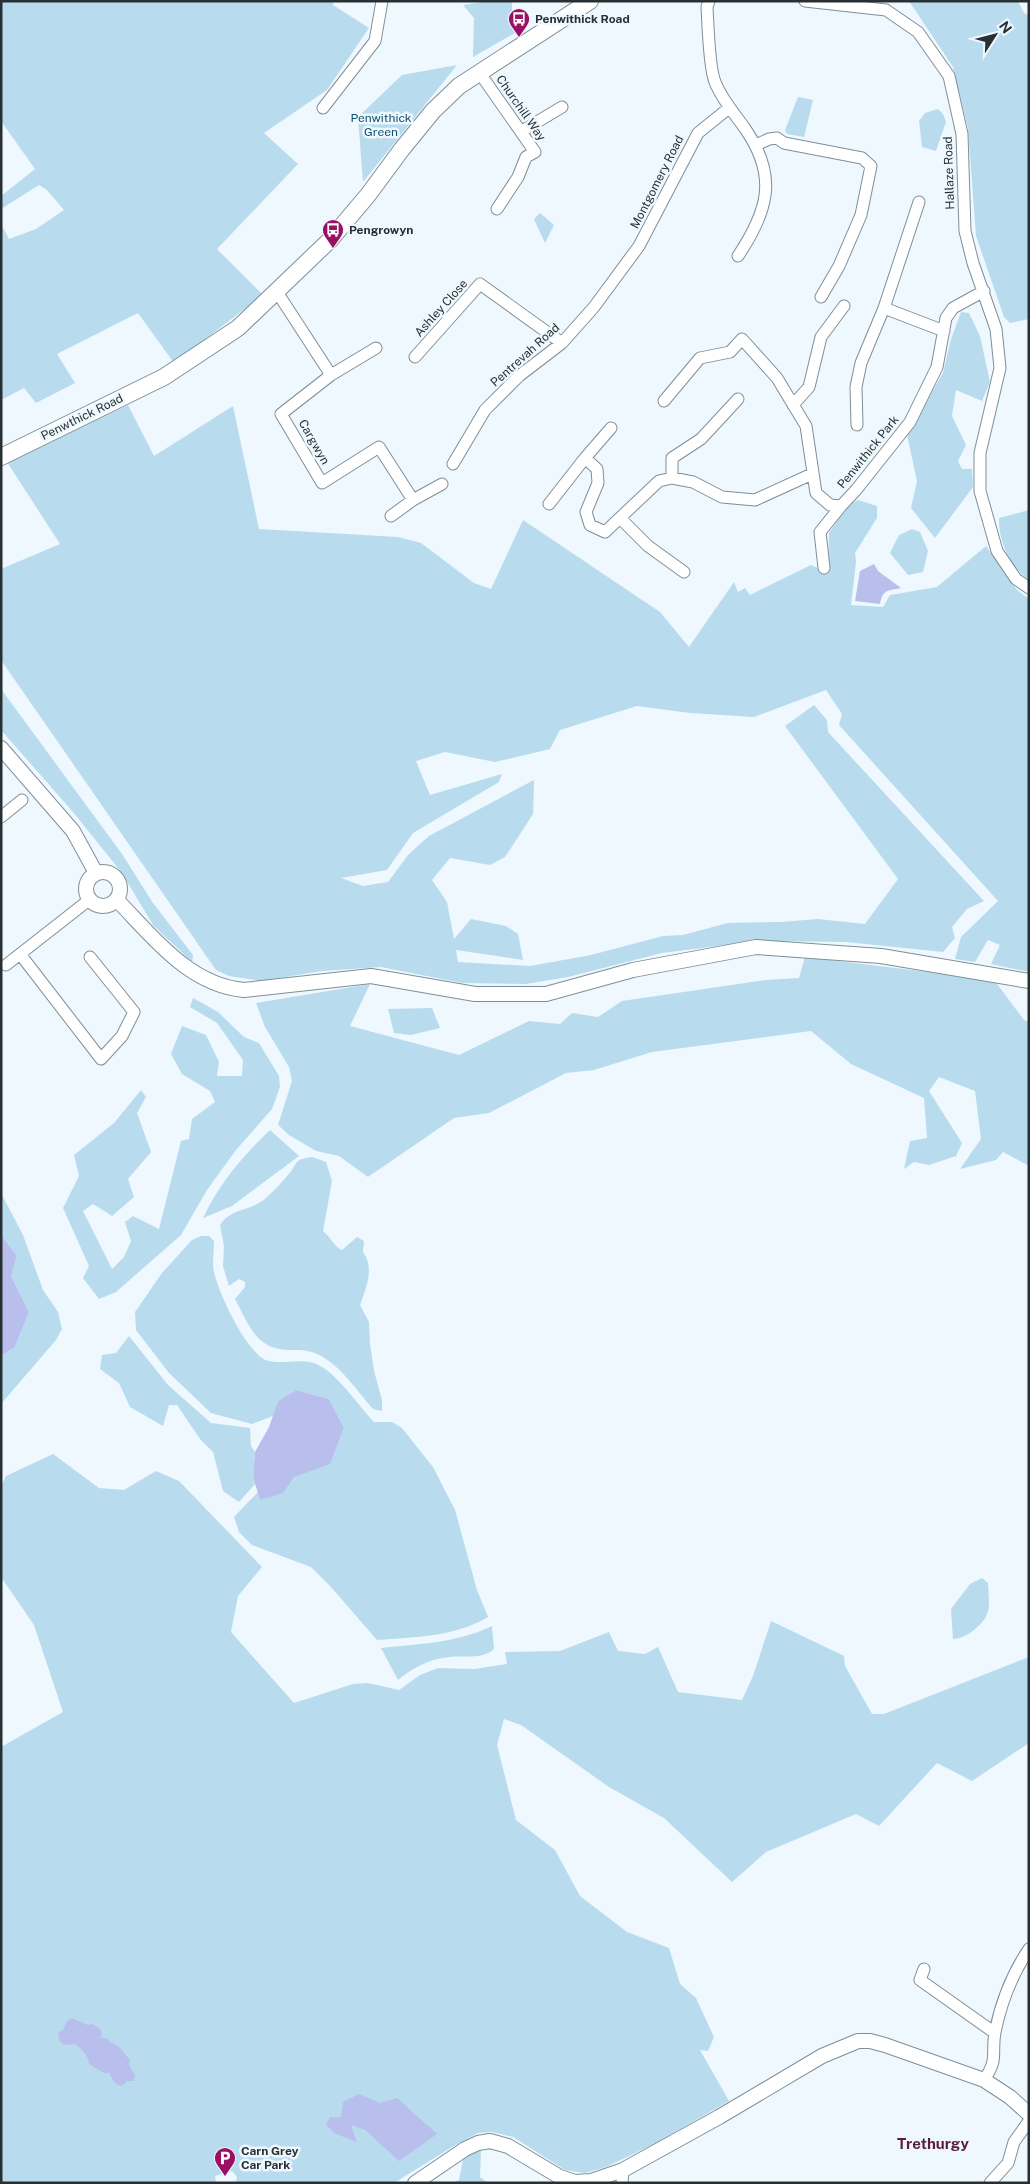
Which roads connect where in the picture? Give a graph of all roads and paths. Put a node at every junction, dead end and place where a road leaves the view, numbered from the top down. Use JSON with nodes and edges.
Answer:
{"nodes":[{"id":1,"x":382,"y":1,"type":"edge"},
{"id":2,"x":590,"y":1,"type":"edge"},
{"id":3,"x":709,"y":1,"type":"edge"},
{"id":4,"x":805,"y":1,"type":"edge"},
{"id":5,"x":478,"y":72,"type":"junction"},
{"id":6,"x":562,"y":107,"type":"dead end"},
{"id":7,"x":323,"y":108,"type":"dead end"},
{"id":8,"x":729,"y":108,"type":"junction"},
{"id":9,"x":522,"y":131,"type":"junction"},
{"id":10,"x":756,"y":146,"type":"junction"},
{"id":11,"x":919,"y":202,"type":"dead end"},
{"id":12,"x":497,"y":209,"type":"dead end"},
{"id":13,"x":640,"y":246,"type":"joint"},
{"id":14,"x":738,"y":256,"type":"dead end"},
{"id":15,"x":984,"y":291,"type":"junction"},
{"id":16,"x":277,"y":292,"type":"junction"},
{"id":17,"x":821,"y":296,"type":"dead end"},
{"id":18,"x":844,"y":306,"type":"dead end"},
{"id":19,"x":884,"y":308,"type":"junction"},
{"id":20,"x":944,"y":331,"type":"junction"},
{"id":21,"x":562,"y":343,"type":"junction"},
{"id":22,"x":376,"y":348,"type":"dead end"},
{"id":23,"x":415,"y":357,"type":"dead end"},
{"id":24,"x":331,"y":375,"type":"junction"},
{"id":25,"x":738,"y":398,"type":"dead end"},
{"id":26,"x":664,"y":401,"type":"dead end"},
{"id":27,"x":793,"y":405,"type":"junction"},
{"id":28,"x":857,"y":425,"type":"dead end"},
{"id":29,"x":611,"y":428,"type":"dead end"},
{"id":30,"x":1,"y":456,"type":"edge"},
{"id":31,"x":585,"y":458,"type":"junction"},
{"id":32,"x":453,"y":464,"type":"dead end"},
{"id":33,"x":812,"y":474,"type":"junction"},
{"id":34,"x":672,"y":478,"type":"junction"},
{"id":35,"x":442,"y":484,"type":"dead end"},
{"id":36,"x":413,"y":500,"type":"junction"},
{"id":37,"x":549,"y":504,"type":"dead end"},
{"id":38,"x":841,"y":506,"type":"junction"},
{"id":39,"x":391,"y":516,"type":"dead end"},
{"id":40,"x":620,"y":518,"type":"junction"},
{"id":41,"x":824,"y":568,"type":"dead end"},
{"id":42,"x":684,"y":572,"type":"dead end"},
{"id":43,"x":1029,"y":588,"type":"edge"},
{"id":44,"x":1,"y":748,"type":"edge"},
{"id":45,"x":22,"y":800,"type":"dead end"},
{"id":46,"x":1,"y":817,"type":"edge"},
{"id":47,"x":96,"y":873,"type":"junction"},
{"id":48,"x":89,"y":900,"type":"junction"},
{"id":49,"x":117,"y":900,"type":"junction"},
{"id":50,"x":20,"y":954,"type":"junction"},
{"id":51,"x":90,"y":957,"type":"dead end"},
{"id":52,"x":6,"y":965,"type":"dead end"},
{"id":53,"x":1029,"y":981,"type":"edge"},
{"id":54,"x":1029,"y":1949,"type":"edge"},
{"id":55,"x":924,"y":1969,"type":"dead end"},
{"id":56,"x":995,"y":2033,"type":"junction"},
{"id":57,"x":984,"y":2080,"type":"junction"},
{"id":58,"x":1029,"y":2114,"type":"edge"},
{"id":59,"x":1029,"y":2121,"type":"edge"},
{"id":60,"x":623,"y":2176,"type":"edge"},
{"id":61,"x":592,"y":2182,"type":"edge"},
{"id":62,"x":415,"y":2183,"type":"edge"},
{"id":63,"x":990,"y":2183,"type":"edge"}],
"edges":[{"from":1,"to":7,"type":"street"},
{"from":2,"to":5,"type":"main road"},
{"from":3,"to":8,"type":"street"},
{"from":4,"to":15,"type":"street","name":"Hallaze Road"},
{"from":5,"to":9,"type":"street","name":"Churchill Way"},
{"from":5,"to":16,"type":"main road"},
{"from":6,"to":9,"type":"street"},
{"from":8,"to":10,"type":"street"},
{"from":8,"to":13,"type":"street","name":"Montgomery Road"},
{"from":9,"to":12,"type":"street","name":"Churchill Way"},
{"from":10,"to":14,"type":"street"},
{"from":10,"to":17,"type":"street"},
{"from":11,"to":19,"type":"street"},
{"from":13,"to":21,"type":"street","name":"Pentrevah Road"},
{"from":15,"to":20,"type":"street","name":"Penwithick Park"},
{"from":15,"to":43,"type":"street","name":"Hallaze Road"},
{"from":16,"to":24,"type":"street"},
{"from":16,"to":30,"type":"main road","name":"Penwthick Road"},
{"from":18,"to":27,"type":"street"},
{"from":19,"to":20,"type":"street"},
{"from":19,"to":28,"type":"street"},
{"from":20,"to":38,"type":"street","name":"Penwithick Park"},
{"from":21,"to":23,"type":"street","name":"Ashley Close"},
{"from":21,"to":32,"type":"street","name":"Pentrevah Road"},
{"from":22,"to":24,"type":"street"},
{"from":24,"to":36,"type":"street","name":"Cargwyn"},
{"from":25,"to":34,"type":"street"},
{"from":26,"to":27,"type":"street"},
{"from":27,"to":33,"type":"street"},
{"from":29,"to":31,"type":"street"},
{"from":31,"to":37,"type":"street"},
{"from":31,"to":40,"type":"street"},
{"from":33,"to":34,"type":"street"},
{"from":33,"to":38,"type":"street"},
{"from":34,"to":40,"type":"street"},
{"from":35,"to":36,"type":"street"},
{"from":36,"to":39,"type":"street"},
{"from":38,"to":41,"type":"street","name":"Penwithick Park"},
{"from":40,"to":42,"type":"street"},
{"from":44,"to":47,"type":"street"},
{"from":45,"to":46,"type":"street"},
{"from":47,"to":48,"type":"street"},
{"from":47,"to":49,"type":"street"},
{"from":48,"to":49,"type":"street"},
{"from":48,"to":50,"type":"street"},
{"from":49,"to":53,"type":"street"},
{"from":50,"to":51,"type":"street"},
{"from":50,"to":52,"type":"street"},
{"from":54,"to":56,"type":"street"},
{"from":55,"to":56,"type":"street"},
{"from":56,"to":57,"type":"street"},
{"from":57,"to":58,"type":"street"},
{"from":57,"to":60,"type":"street"},
{"from":59,"to":63,"type":"street"},
{"from":60,"to":61,"type":"street"},
{"from":61,"to":62,"type":"street"}]}
